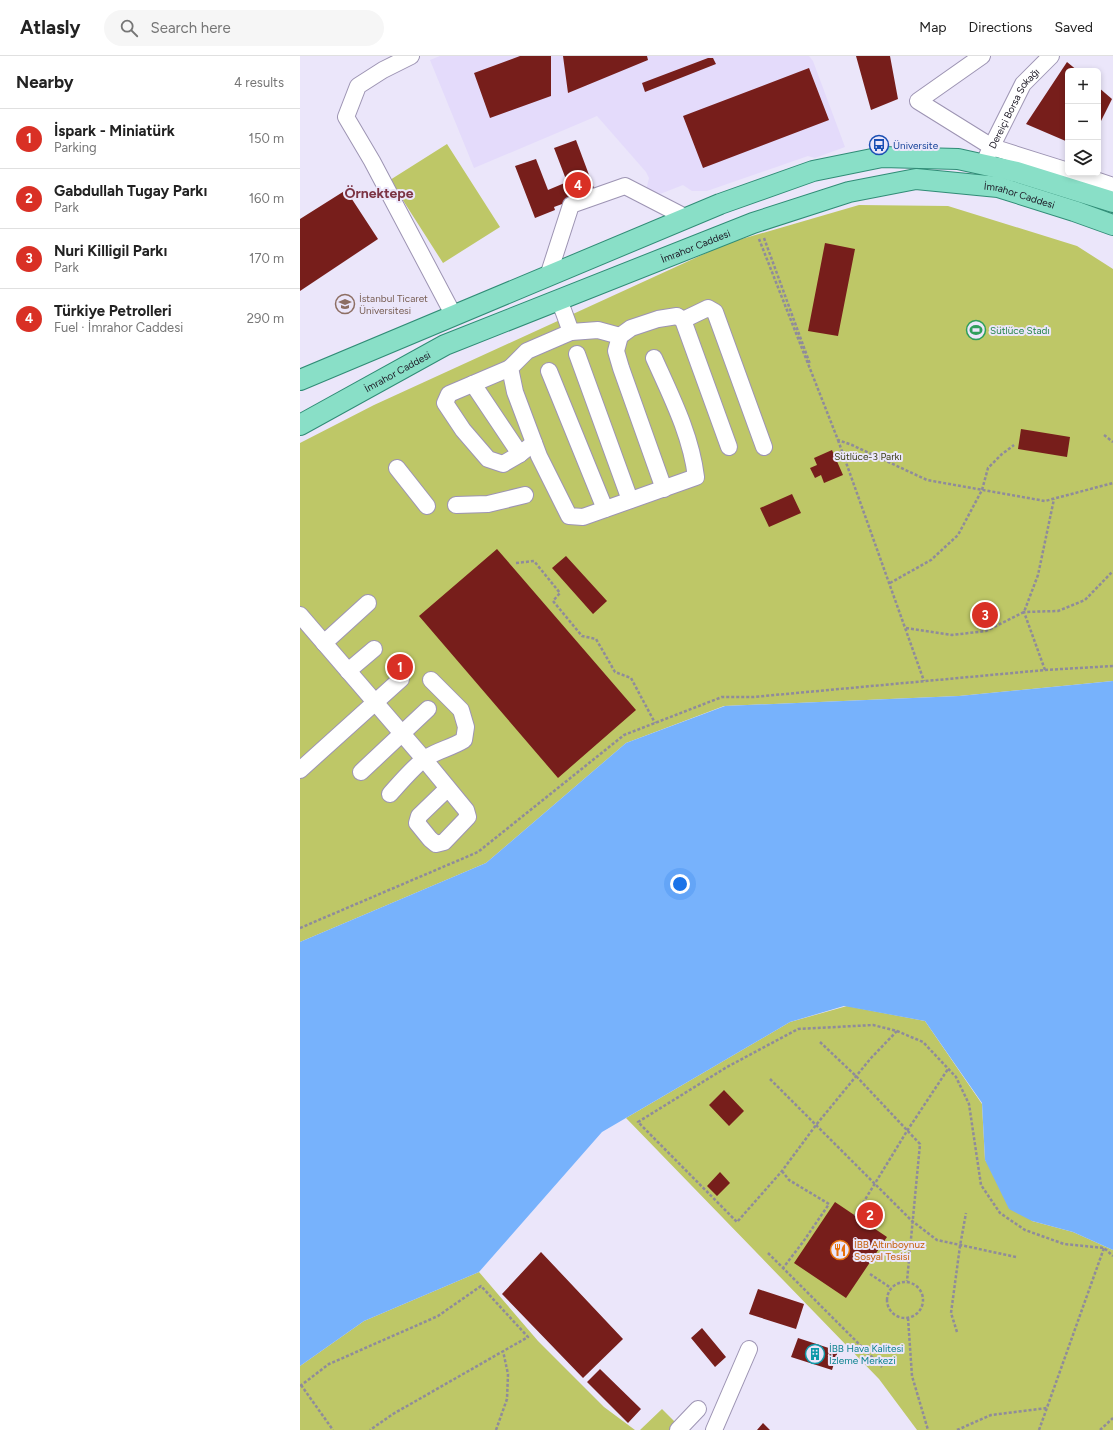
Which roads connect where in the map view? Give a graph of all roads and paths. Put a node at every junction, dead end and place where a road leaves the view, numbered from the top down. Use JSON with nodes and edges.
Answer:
{"nodes":[{"id":1,"x":411,"y":56,"type":"edge"},
{"id":2,"x":982,"y":56,"type":"edge"},
{"id":3,"x":1051,"y":56,"type":"edge"},
{"id":4,"x":992,"y":147,"type":"junction"},
{"id":5,"x":983,"y":165,"type":"junction"},
{"id":6,"x":1065,"y":170,"type":"edge"},
{"id":7,"x":1084,"y":176,"type":"edge"},
{"id":8,"x":1113,"y":186,"type":"edge"},
{"id":9,"x":1113,"y":202,"type":"edge"},
{"id":10,"x":687,"y":218,"type":"junction"},
{"id":11,"x":1113,"y":225,"type":"edge"},
{"id":12,"x":758,"y":228,"type":"junction"},
{"id":13,"x":548,"y":276,"type":"junction"},
{"id":14,"x":557,"y":300,"type":"junction"},
{"id":15,"x":454,"y":316,"type":"junction"},
{"id":16,"x":684,"y":320,"type":"junction"},
{"id":17,"x":571,"y":332,"type":"junction"},
{"id":18,"x":620,"y":336,"type":"junction"},
{"id":19,"x":381,"y":346,"type":"junction"},
{"id":20,"x":577,"y":354,"type":"dead end"},
{"id":21,"x":654,"y":358,"type":"dead end"},
{"id":22,"x":510,"y":368,"type":"junction"},
{"id":23,"x":549,"y":371,"type":"dead end"},
{"id":24,"x":396,"y":372,"type":"junction"},
{"id":25,"x":300,"y":380,"type":"edge"},
{"id":26,"x":473,"y":384,"type":"junction"},
{"id":27,"x":300,"y":425,"type":"edge"},
{"id":28,"x":1104,"y":435,"type":"dead end"},
{"id":29,"x":838,"y":440,"type":"junction"},
{"id":30,"x":1113,"y":442,"type":"edge"},
{"id":31,"x":534,"y":443,"type":"junction"},
{"id":32,"x":1014,"y":444,"type":"dead end"},
{"id":33,"x":729,"y":447,"type":"dead end"},
{"id":34,"x":764,"y":447,"type":"dead end"},
{"id":35,"x":520,"y":454,"type":"junction"},
{"id":36,"x":397,"y":468,"type":"dead end"},
{"id":37,"x":1113,"y":483,"type":"edge"},
{"id":38,"x":664,"y":489,"type":"junction"},
{"id":39,"x":982,"y":490,"type":"junction"},
{"id":40,"x":524,"y":495,"type":"dead end"},
{"id":41,"x":1054,"y":499,"type":"junction"},
{"id":42,"x":630,"y":500,"type":"junction"},
{"id":43,"x":456,"y":505,"type":"dead end"},
{"id":44,"x":427,"y":506,"type":"dead end"},
{"id":45,"x":605,"y":509,"type":"junction"},
{"id":46,"x":516,"y":563,"type":"dead end"},
{"id":47,"x":1113,"y":571,"type":"edge"},
{"id":48,"x":890,"y":583,"type":"junction"},
{"id":49,"x":368,"y":603,"type":"dead end"},
{"id":50,"x":1024,"y":612,"type":"junction"},
{"id":51,"x":300,"y":615,"type":"edge"},
{"id":52,"x":906,"y":628,"type":"junction"},
{"id":53,"x":324,"y":643,"type":"junction"},
{"id":54,"x":374,"y":649,"type":"dead end"},
{"id":55,"x":1113,"y":666,"type":"edge"},
{"id":56,"x":1045,"y":670,"type":"junction"},
{"id":57,"x":348,"y":671,"type":"junction"},
{"id":58,"x":401,"y":679,"type":"dead end"},
{"id":59,"x":431,"y":680,"type":"dead end"},
{"id":60,"x":924,"y":681,"type":"junction"},
{"id":61,"x":375,"y":702,"type":"junction"},
{"id":62,"x":428,"y":709,"type":"dead end"},
{"id":63,"x":655,"y":723,"type":"junction"},
{"id":64,"x":402,"y":733,"type":"junction"},
{"id":65,"x":424,"y":759,"type":"junction"},
{"id":66,"x":300,"y":770,"type":"edge"},
{"id":67,"x":361,"y":772,"type":"dead end"},
{"id":68,"x":448,"y":788,"type":"dead end"},
{"id":69,"x":390,"y":794,"type":"dead end"},
{"id":70,"x":300,"y":928,"type":"edge"},
{"id":71,"x":897,"y":1031,"type":"junction"},
{"id":72,"x":820,"y":1042,"type":"dead end"},
{"id":73,"x":948,"y":1069,"type":"junction"},
{"id":74,"x":856,"y":1077,"type":"junction"},
{"id":75,"x":770,"y":1079,"type":"dead end"},
{"id":76,"x":816,"y":1125,"type":"junction"},
{"id":77,"x":907,"y":1131,"type":"junction"},
{"id":78,"x":782,"y":1171,"type":"junction"},
{"id":79,"x":876,"y":1183,"type":"junction"},
{"id":80,"x":966,"y":1213,"type":"dead end"},
{"id":81,"x":855,"y":1216,"type":"dead end"},
{"id":82,"x":912,"y":1221,"type":"junction"},
{"id":83,"x":960,"y":1246,"type":"junction"},
{"id":84,"x":1104,"y":1248,"type":"junction"},
{"id":85,"x":768,"y":1252,"type":"dead end"},
{"id":86,"x":1113,"y":1256,"type":"edge"},
{"id":87,"x":1016,"y":1257,"type":"dead end"},
{"id":88,"x":783,"y":1268,"type":"junction"},
{"id":89,"x":870,"y":1274,"type":"dead end"},
{"id":90,"x":907,"y":1281,"type":"junction"},
{"id":91,"x":891,"y":1288,"type":"junction"},
{"id":92,"x":908,"y":1318,"type":"junction"},
{"id":93,"x":956,"y":1332,"type":"dead end"},
{"id":94,"x":749,"y":1349,"type":"dead end"},
{"id":95,"x":503,"y":1351,"type":"junction"},
{"id":96,"x":882,"y":1367,"type":"dead end"},
{"id":97,"x":301,"y":1385,"type":"edge"},
{"id":98,"x":1047,"y":1408,"type":"junction"},
{"id":99,"x":698,"y":1409,"type":"dead end"},
{"id":100,"x":1113,"y":1418,"type":"edge"},
{"id":101,"x":333,"y":1430,"type":"edge"},
{"id":102,"x":370,"y":1430,"type":"edge"},
{"id":103,"x":496,"y":1430,"type":"edge"},
{"id":104,"x":678,"y":1430,"type":"edge"},
{"id":105,"x":714,"y":1430,"type":"edge"},
{"id":106,"x":928,"y":1430,"type":"edge"},
{"id":107,"x":957,"y":1430,"type":"edge"},
{"id":108,"x":1039,"y":1430,"type":"edge"},
{"id":109,"x":1100,"y":1430,"type":"edge"}],
"edges":[{"from":1,"to":15,"type":"street"},
{"from":2,"to":4,"type":"street"},
{"from":3,"to":4,"type":"street","name":"Dereiçi Borsa Sokağı"},
{"from":4,"to":5,"type":"street","name":"Dereiçi Borsa Sokağı"},
{"from":4,"to":6,"type":"street"},
{"from":5,"to":9,"type":"main road","name":"İmrahor Caddesi"},
{"from":5,"to":10,"type":"main road","name":"İmrahor Caddesi"},
{"from":7,"to":8,"type":"street"},
{"from":10,"to":13,"type":"main road","name":"İmrahor Caddesi"},
{"from":10,"to":13,"type":"street"},
{"from":11,"to":12,"type":"main road","name":"İmrahor Caddesi"},
{"from":12,"to":14,"type":"main road","name":"İmrahor Caddesi"},
{"from":12,"to":29,"type":"path"},
{"from":12,"to":29,"type":"path"},
{"from":13,"to":15,"type":"main road","name":"İmrahor Caddesi"},
{"from":14,"to":17,"type":"street"},
{"from":14,"to":24,"type":"main road","name":"İmrahor Caddesi"},
{"from":15,"to":19,"type":"main road","name":"İmrahor Caddesi"},
{"from":16,"to":18,"type":"street"},
{"from":16,"to":33,"type":"street"},
{"from":16,"to":34,"type":"street"},
{"from":17,"to":18,"type":"street"},
{"from":17,"to":22,"type":"street"},
{"from":18,"to":38,"type":"street"},
{"from":19,"to":24,"type":"main road"},
{"from":19,"to":25,"type":"main road","name":"İmrahor Caddesi"},
{"from":20,"to":42,"type":"street"},
{"from":21,"to":38,"type":"street"},
{"from":22,"to":26,"type":"street"},
{"from":22,"to":31,"type":"street"},
{"from":23,"to":45,"type":"street"},
{"from":24,"to":27,"type":"main road","name":"İmrahor Caddesi"},
{"from":26,"to":35,"type":"street"},
{"from":26,"to":35,"type":"street"},
{"from":28,"to":30,"type":"path"},
{"from":29,"to":39,"type":"path"},
{"from":29,"to":48,"type":"path"},
{"from":31,"to":35,"type":"street"},
{"from":31,"to":45,"type":"street"},
{"from":32,"to":39,"type":"path"},
{"from":36,"to":44,"type":"street"},
{"from":37,"to":41,"type":"path"},
{"from":38,"to":42,"type":"street"},
{"from":39,"to":41,"type":"path"},
{"from":39,"to":48,"type":"path"},
{"from":40,"to":43,"type":"street"},
{"from":41,"to":50,"type":"path"},
{"from":42,"to":45,"type":"street"},
{"from":46,"to":63,"type":"path"},
{"from":47,"to":50,"type":"path"},
{"from":48,"to":52,"type":"path"},
{"from":49,"to":53,"type":"street"},
{"from":50,"to":52,"type":"path"},
{"from":50,"to":56,"type":"path"},
{"from":51,"to":53,"type":"street"},
{"from":52,"to":60,"type":"path"},
{"from":53,"to":57,"type":"street"},
{"from":54,"to":57,"type":"street"},
{"from":55,"to":56,"type":"path"},
{"from":56,"to":60,"type":"path"},
{"from":57,"to":61,"type":"street"},
{"from":58,"to":61,"type":"street"},
{"from":59,"to":65,"type":"street"},
{"from":60,"to":63,"type":"path"},
{"from":61,"to":64,"type":"street"},
{"from":61,"to":66,"type":"street"},
{"from":62,"to":64,"type":"street"},
{"from":63,"to":70,"type":"path"},
{"from":64,"to":65,"type":"street"},
{"from":64,"to":67,"type":"street"},
{"from":65,"to":68,"type":"street"},
{"from":65,"to":69,"type":"street"},
{"from":71,"to":73,"type":"path"},
{"from":71,"to":74,"type":"path"},
{"from":71,"to":78,"type":"path"},
{"from":72,"to":74,"type":"path"},
{"from":73,"to":77,"type":"path"},
{"from":73,"to":84,"type":"path"},
{"from":74,"to":76,"type":"path"},
{"from":74,"to":77,"type":"path"},
{"from":75,"to":76,"type":"path"},
{"from":76,"to":78,"type":"path"},
{"from":76,"to":79,"type":"path"},
{"from":77,"to":79,"type":"path"},
{"from":77,"to":82,"type":"path"},
{"from":78,"to":88,"type":"path"},
{"from":79,"to":81,"type":"path"},
{"from":79,"to":82,"type":"path"},
{"from":80,"to":83,"type":"path"},
{"from":82,"to":83,"type":"path"},
{"from":82,"to":90,"type":"path"},
{"from":83,"to":87,"type":"path"},
{"from":83,"to":93,"type":"path"},
{"from":84,"to":86,"type":"path"},
{"from":84,"to":98,"type":"path"},
{"from":85,"to":88,"type":"path"},
{"from":88,"to":96,"type":"path"},
{"from":89,"to":91,"type":"path"},
{"from":90,"to":91,"type":"path"},
{"from":90,"to":92,"type":"path"},
{"from":91,"to":92,"type":"path"},
{"from":92,"to":106,"type":"path"},
{"from":94,"to":105,"type":"street"},
{"from":95,"to":97,"type":"path"},
{"from":95,"to":102,"type":"path"},
{"from":95,"to":103,"type":"path"},
{"from":97,"to":101,"type":"path"},
{"from":98,"to":107,"type":"path"},
{"from":98,"to":108,"type":"path"},
{"from":99,"to":104,"type":"street"},
{"from":100,"to":109,"type":"path"}]}
